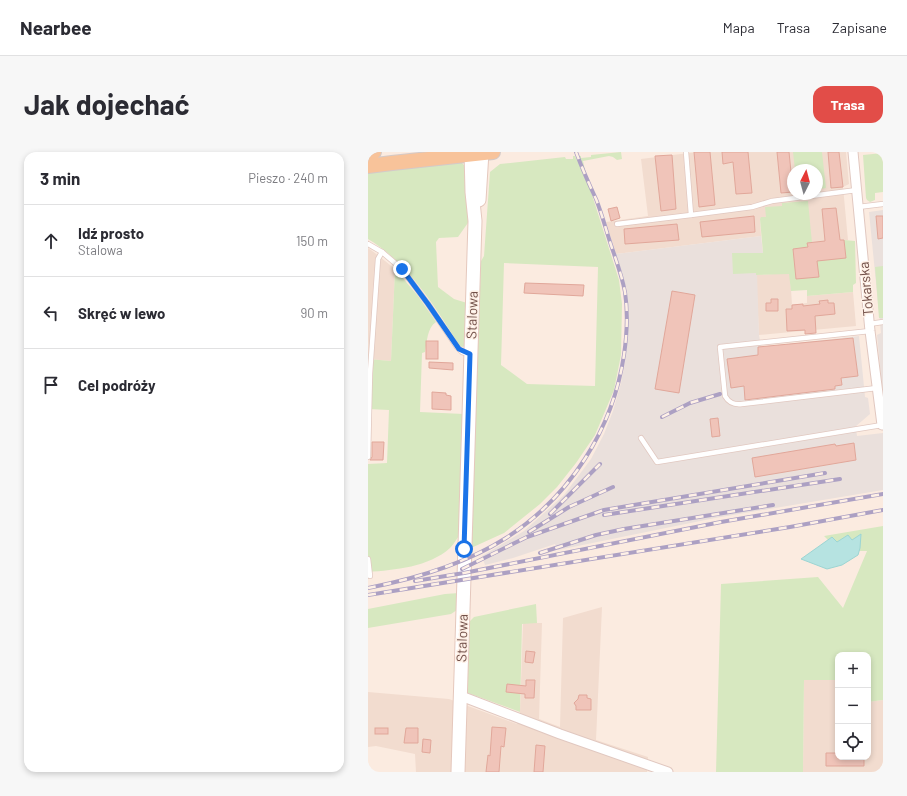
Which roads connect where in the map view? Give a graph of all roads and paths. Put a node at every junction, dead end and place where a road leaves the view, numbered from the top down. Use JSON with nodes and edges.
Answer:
{"nodes":[{"id":1,"x":374,"y":152,"type":"edge"},
{"id":2,"x":686,"y":152,"type":"edge"},
{"id":3,"x":853,"y":152,"type":"edge"},
{"id":4,"x":368,"y":153,"type":"edge"},
{"id":5,"x":480,"y":153,"type":"edge"},
{"id":6,"x":368,"y":166,"type":"edge"},
{"id":7,"x":857,"y":190,"type":"junction"},
{"id":8,"x":883,"y":204,"type":"edge"},
{"id":9,"x":858,"y":207,"type":"junction"},
{"id":10,"x":691,"y":215,"type":"junction"},
{"id":11,"x":617,"y":224,"type":"dead end"},
{"id":12,"x":368,"y":244,"type":"edge"},
{"id":13,"x":382,"y":252,"type":"junction"},
{"id":14,"x":883,"y":322,"type":"edge"},
{"id":15,"x":869,"y":327,"type":"junction"},
{"id":16,"x":470,"y":354,"type":"junction"},
{"id":17,"x":877,"y":388,"type":"junction"},
{"id":18,"x":882,"y":426,"type":"joint"},
{"id":19,"x":641,"y":438,"type":"dead end"},
{"id":20,"x":368,"y":457,"type":"edge"},
{"id":21,"x":368,"y":559,"type":"edge"},
{"id":22,"x":370,"y":576,"type":"dead end"},
{"id":23,"x":461,"y":696,"type":"junction"},
{"id":24,"x":458,"y":772,"type":"edge"},
{"id":25,"x":668,"y":772,"type":"edge"}],
"edges":[{"from":1,"to":4,"type":"main road"},
{"from":2,"to":10,"type":"lane"},
{"from":3,"to":7,"type":"street","name":"Tokarska"},
{"from":5,"to":6,"type":"main road"},
{"from":5,"to":16,"type":"street","name":"Stalowa"},
{"from":7,"to":9,"type":"street","name":"Tokarska"},
{"from":7,"to":10,"type":"lane"},
{"from":8,"to":9,"type":"lane"},
{"from":9,"to":15,"type":"street","name":"Tokarska"},
{"from":10,"to":11,"type":"lane"},
{"from":12,"to":13,"type":"lane"},
{"from":13,"to":16,"type":"lane"},
{"from":13,"to":20,"type":"lane"},
{"from":14,"to":15,"type":"lane"},
{"from":15,"to":17,"type":"street","name":"Tokarska"},
{"from":15,"to":17,"type":"lane"},
{"from":16,"to":23,"type":"street","name":"Stalowa"},
{"from":17,"to":18,"type":"street","name":"Tokarska"},
{"from":18,"to":19,"type":"lane"},
{"from":21,"to":22,"type":"lane"},
{"from":23,"to":24,"type":"street","name":"Stalowa"},
{"from":23,"to":25,"type":"street"}]}
